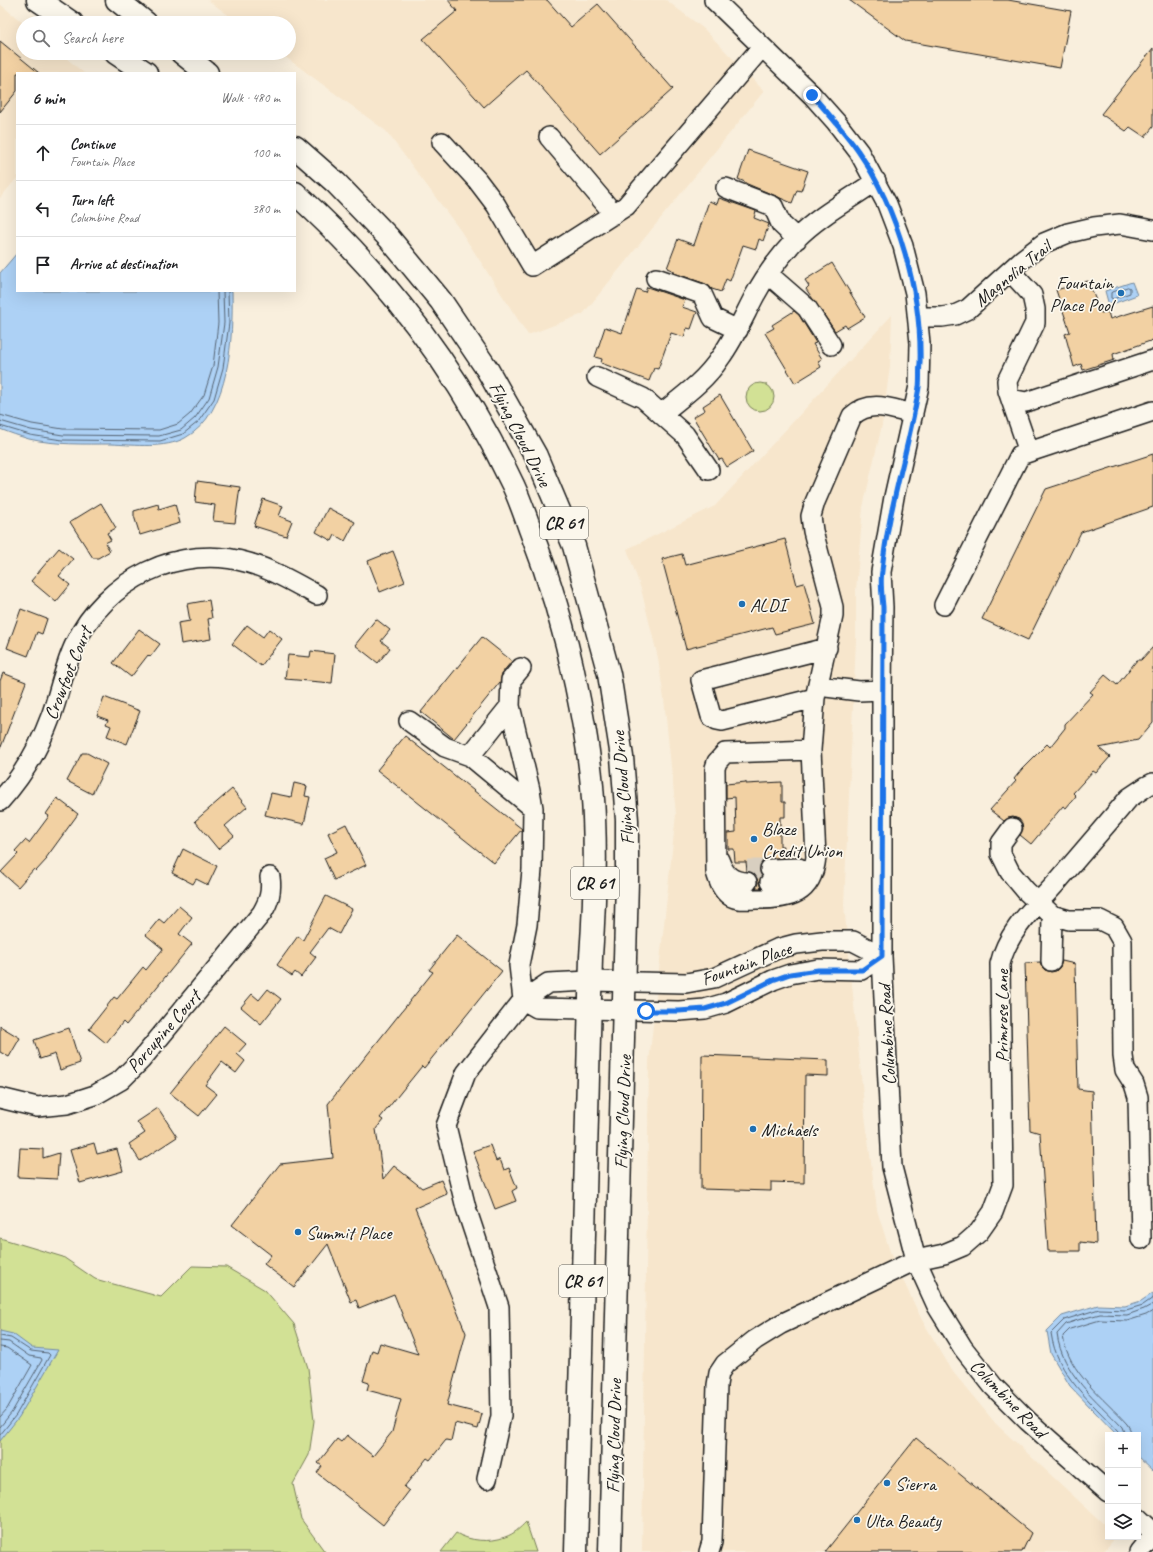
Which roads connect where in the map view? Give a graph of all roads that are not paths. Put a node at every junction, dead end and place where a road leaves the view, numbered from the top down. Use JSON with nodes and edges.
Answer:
{"nodes":[{"id":1,"x":38,"y":0,"type":"edge"},
{"id":2,"x":60,"y":0,"type":"edge"},
{"id":3,"x":117,"y":0,"type":"edge"},
{"id":4,"x":137,"y":0,"type":"edge"},
{"id":5,"x":714,"y":0,"type":"edge"},
{"id":6,"x":62,"y":16,"type":"edge"},
{"id":7,"x":79,"y":16,"type":"edge"},
{"id":8,"x":137,"y":16,"type":"edge"},
{"id":9,"x":153,"y":16,"type":"edge"},
{"id":10,"x":762,"y":47,"type":"junction"},
{"id":11,"x":126,"y":60,"type":"edge"},
{"id":12,"x":134,"y":60,"type":"edge"},
{"id":13,"x":144,"y":72,"type":"edge"},
{"id":14,"x":149,"y":72,"type":"edge"},
{"id":15,"x":548,"y":137,"type":"dead end"},
{"id":16,"x":442,"y":142,"type":"dead end"},
{"id":17,"x":296,"y":148,"type":"edge"},
{"id":18,"x":876,"y":181,"type":"junction"},
{"id":19,"x":726,"y":188,"type":"dead end"},
{"id":20,"x":296,"y":194,"type":"edge"},
{"id":21,"x":614,"y":214,"type":"junction"},
{"id":22,"x":1153,"y":230,"type":"edge"},
{"id":23,"x":797,"y":239,"type":"junction"},
{"id":24,"x":1010,"y":271,"type":"junction"},
{"id":25,"x":768,"y":274,"type":"junction"},
{"id":26,"x":656,"y":278,"type":"dead end"},
{"id":27,"x":918,"y":317,"type":"junction"},
{"id":28,"x":738,"y":330,"type":"junction"},
{"id":29,"x":831,"y":346,"type":"dead end"},
{"id":30,"x":1153,"y":360,"type":"edge"},
{"id":31,"x":597,"y":377,"type":"dead end"},
{"id":32,"x":1011,"y":399,"type":"junction"},
{"id":33,"x":1153,"y":411,"type":"edge"},
{"id":34,"x":661,"y":414,"type":"junction"},
{"id":35,"x":913,"y":414,"type":"junction"},
{"id":36,"x":1029,"y":452,"type":"junction"},
{"id":37,"x":709,"y":470,"type":"dead end"},
{"id":38,"x":317,"y":595,"type":"dead end"},
{"id":39,"x":944,"y":605,"type":"dead end"},
{"id":40,"x":827,"y":648,"type":"junction"},
{"id":41,"x":521,"y":668,"type":"dead end"},
{"id":42,"x":882,"y":690,"type":"junction"},
{"id":43,"x":817,"y":692,"type":"junction"},
{"id":44,"x":510,"y":706,"type":"junction"},
{"id":45,"x":410,"y":721,"type":"dead end"},
{"id":46,"x":811,"y":750,"type":"junction"},
{"id":47,"x":470,"y":756,"type":"junction"},
{"id":48,"x":1153,"y":783,"type":"edge"},
{"id":49,"x":0,"y":801,"type":"edge"},
{"id":50,"x":533,"y":808,"type":"junction"},
{"id":51,"x":1012,"y":828,"type":"dead end"},
{"id":52,"x":716,"y":852,"type":"junction"},
{"id":53,"x":816,"y":857,"type":"junction"},
{"id":54,"x":770,"y":875,"type":"tunnel mouth"},
{"id":55,"x":747,"y":876,"type":"tunnel mouth"},
{"id":56,"x":270,"y":877,"type":"dead end"},
{"id":57,"x":1046,"y":909,"type":"junction"},
{"id":58,"x":882,"y":956,"type":"junction"},
{"id":59,"x":1051,"y":961,"type":"dead end"},
{"id":60,"x":590,"y":981,"type":"junction"},
{"id":61,"x":625,"y":982,"type":"junction"},
{"id":62,"x":523,"y":1000,"type":"junction"},
{"id":63,"x":589,"y":1009,"type":"junction"},
{"id":64,"x":624,"y":1010,"type":"junction"},
{"id":65,"x":0,"y":1098,"type":"edge"},
{"id":66,"x":1141,"y":1239,"type":"dead end"},
{"id":67,"x":916,"y":1260,"type":"junction"},
{"id":68,"x":487,"y":1479,"type":"dead end"},
{"id":69,"x":1105,"y":1489,"type":"edge"},
{"id":70,"x":1141,"y":1521,"type":"edge"},
{"id":71,"x":1153,"y":1532,"type":"edge"},
{"id":72,"x":1153,"y":1535,"type":"edge"},
{"id":73,"x":576,"y":1552,"type":"edge"},
{"id":74,"x":610,"y":1552,"type":"edge"},
{"id":75,"x":709,"y":1552,"type":"edge"},
{"id":76,"x":1138,"y":1552,"type":"edge"}],
"edges":[{"from":1,"to":6,"type":"main road"},
{"from":2,"to":7,"type":"main road"},
{"from":3,"to":8,"type":"main road"},
{"from":4,"to":9,"type":"main road"},
{"from":5,"to":10,"type":"street","name":"Columbine Road"},
{"from":10,"to":18,"type":"street","name":"Columbine Road"},
{"from":10,"to":21,"type":"street"},
{"from":11,"to":13,"type":"main road"},
{"from":12,"to":14,"type":"main road"},
{"from":15,"to":21,"type":"street"},
{"from":16,"to":21,"type":"street"},
{"from":17,"to":61,"type":"main road","name":"Flying Cloud Drive","number":"CR 61"},
{"from":18,"to":23,"type":"street"},
{"from":18,"to":27,"type":"street","name":"Columbine Road"},
{"from":19,"to":23,"type":"street"},
{"from":20,"to":60,"type":"main road","name":"Flying Cloud Drive","number":"CR 61"},
{"from":22,"to":24,"type":"street","name":"Magnolia Trail"},
{"from":23,"to":25,"type":"street"},
{"from":24,"to":27,"type":"street","name":"Magnolia Trail"},
{"from":24,"to":32,"type":"street"},
{"from":25,"to":28,"type":"street"},
{"from":25,"to":29,"type":"street"},
{"from":26,"to":28,"type":"street"},
{"from":27,"to":35,"type":"street","name":"Columbine Road"},
{"from":28,"to":34,"type":"street"},
{"from":30,"to":32,"type":"street"},
{"from":31,"to":34,"type":"street"},
{"from":32,"to":36,"type":"street"},
{"from":33,"to":36,"type":"street"},
{"from":34,"to":37,"type":"street"},
{"from":35,"to":40,"type":"street"},
{"from":35,"to":42,"type":"street","name":"Columbine Road"},
{"from":36,"to":39,"type":"street"},
{"from":38,"to":49,"type":"street","name":"Crowfoot Court"},
{"from":40,"to":43,"type":"street"},
{"from":40,"to":43,"type":"street"},
{"from":41,"to":44,"type":"street"},
{"from":42,"to":43,"type":"street"},
{"from":42,"to":58,"type":"street","name":"Columbine Road"},
{"from":43,"to":46,"type":"street"},
{"from":44,"to":47,"type":"street"},
{"from":44,"to":50,"type":"street"},
{"from":45,"to":47,"type":"street"},
{"from":46,"to":52,"type":"street"},
{"from":46,"to":53,"type":"street"},
{"from":47,"to":50,"type":"street"},
{"from":48,"to":57,"type":"street","name":"Primrose Lane"},
{"from":50,"to":62,"type":"street"},
{"from":51,"to":57,"type":"street"},
{"from":52,"to":53,"type":"street"},
{"from":52,"to":55,"type":"street"},
{"from":53,"to":54,"type":"street"},
{"from":56,"to":65,"type":"street","name":"Porcupine Court"},
{"from":57,"to":59,"type":"street"},
{"from":57,"to":66,"type":"street"},
{"from":57,"to":67,"type":"street","name":"Primrose Lane"},
{"from":58,"to":61,"type":"street","name":"Fountain Place"},
{"from":58,"to":64,"type":"street","name":"Fountain Place"},
{"from":58,"to":67,"type":"street","name":"Columbine Road"},
{"from":60,"to":61,"type":"street","name":"Fountain Place"},
{"from":60,"to":62,"type":"street","name":"Fountain Place"},
{"from":60,"to":63,"type":"main road","name":"Flying Cloud Drive","number":"CR 61"},
{"from":61,"to":64,"type":"main road","name":"Flying Cloud Drive","number":"CR 61"},
{"from":62,"to":63,"type":"street","name":"Fountain Place"},
{"from":62,"to":68,"type":"street","name":"Fountain Place"},
{"from":63,"to":64,"type":"street","name":"Fountain Place"},
{"from":63,"to":73,"type":"main road","name":"Flying Cloud Drive","number":"CR 61"},
{"from":64,"to":74,"type":"main road","name":"Flying Cloud Drive","number":"CR 61"},
{"from":67,"to":69,"type":"street","name":"Columbine Road"},
{"from":67,"to":75,"type":"street","name":"Primrose Lane"},
{"from":70,"to":71,"type":"street"},
{"from":72,"to":76,"type":"street"}]}
